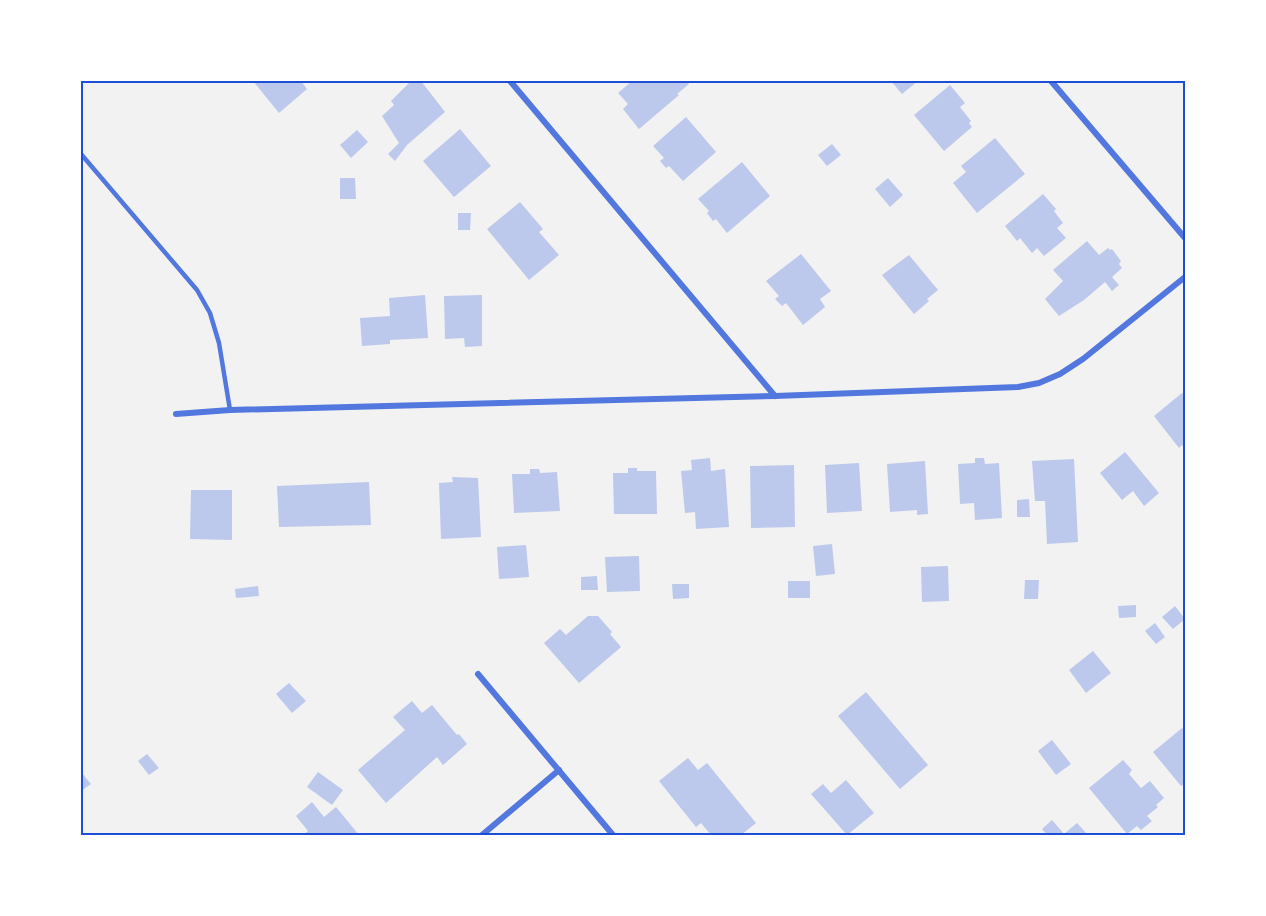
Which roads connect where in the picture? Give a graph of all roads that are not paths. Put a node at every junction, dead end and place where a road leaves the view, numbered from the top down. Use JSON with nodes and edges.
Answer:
{"nodes":[{"id":1,"x":510,"y":81,"type":"edge"},
{"id":2,"x":1051,"y":81,"type":"edge"},
{"id":3,"x":81,"y":154,"type":"edge"},
{"id":4,"x":1185,"y":238,"type":"edge"},
{"id":5,"x":1185,"y":277,"type":"edge"},
{"id":6,"x":775,"y":396,"type":"junction"},
{"id":7,"x":230,"y":410,"type":"junction"},
{"id":8,"x":176,"y":414,"type":"dead end"},
{"id":9,"x":478,"y":674,"type":"dead end"},
{"id":10,"x":559,"y":770,"type":"junction"},
{"id":11,"x":482,"y":835,"type":"edge"},
{"id":12,"x":613,"y":835,"type":"edge"}],
"edges":[{"from":1,"to":6,"type":"street"},
{"from":2,"to":4,"type":"street"},
{"from":3,"to":7,"type":"lane"},
{"from":5,"to":6,"type":"street"},
{"from":6,"to":7,"type":"street"},
{"from":7,"to":8,"type":"street"},
{"from":9,"to":10,"type":"street"},
{"from":10,"to":11,"type":"street"},
{"from":10,"to":12,"type":"street"}]}
